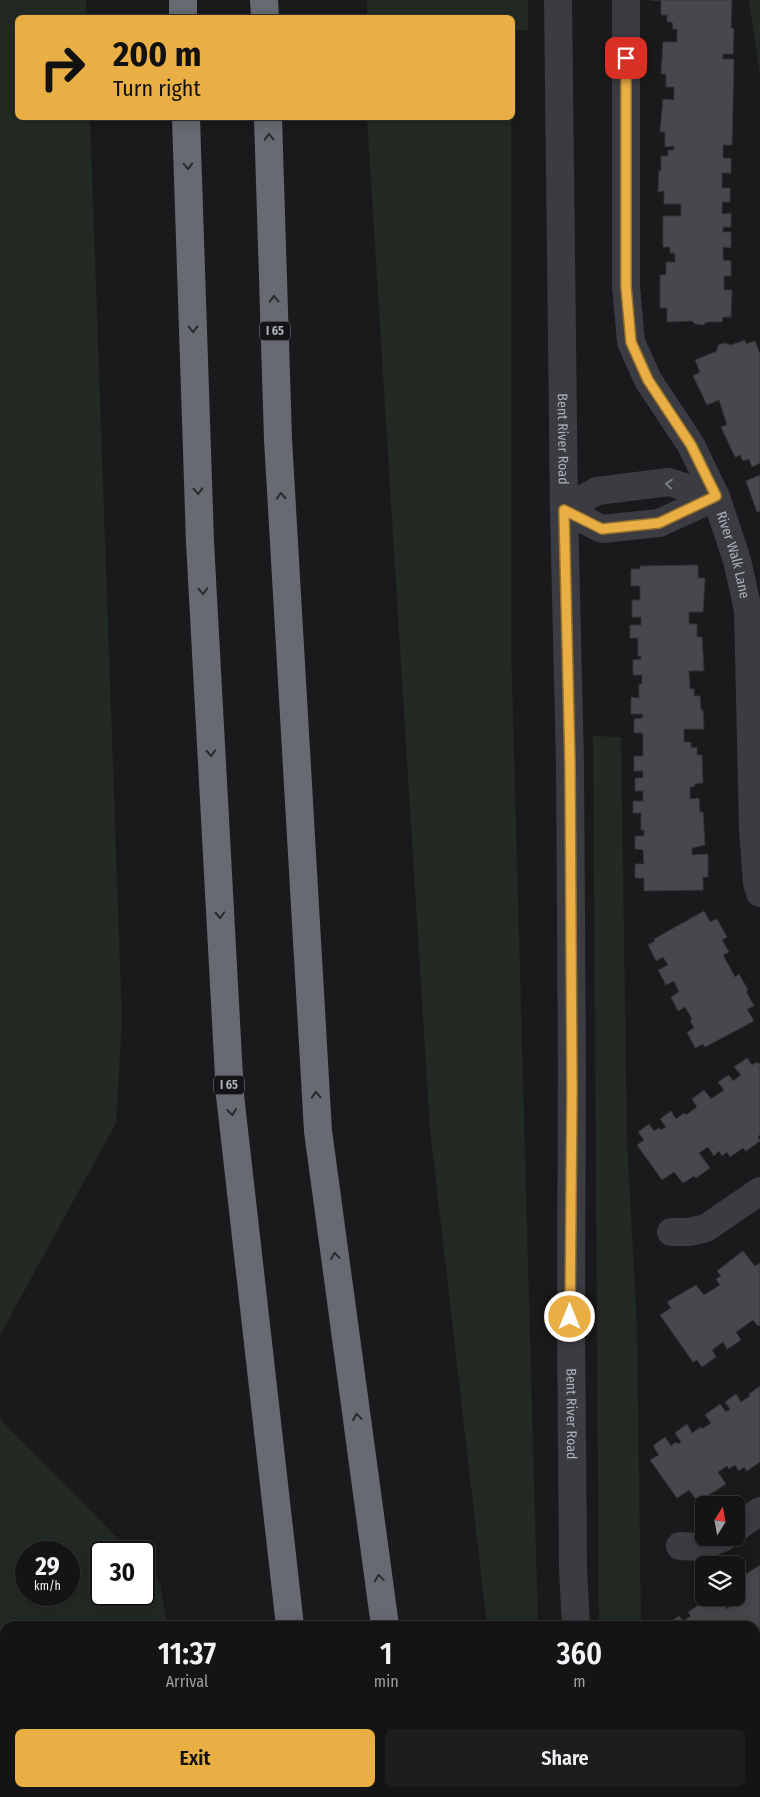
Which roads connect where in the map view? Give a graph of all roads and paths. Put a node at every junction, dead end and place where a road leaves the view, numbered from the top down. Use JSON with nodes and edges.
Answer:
{"nodes":[{"id":1,"x":183,"y":0,"type":"edge"},
{"id":2,"x":264,"y":0,"type":"edge"},
{"id":3,"x":558,"y":0,"type":"edge"},
{"id":4,"x":626,"y":0,"type":"edge"},
{"id":5,"x":183,"y":15,"type":"edge"},
{"id":6,"x":265,"y":15,"type":"edge"},
{"id":7,"x":186,"y":120,"type":"edge"},
{"id":8,"x":268,"y":120,"type":"edge"},
{"id":9,"x":716,"y":496,"type":"junction"},
{"id":10,"x":564,"y":510,"type":"junction"},
{"id":11,"x":760,"y":893,"type":"edge"},
{"id":12,"x":760,"y":1191,"type":"edge"},
{"id":13,"x":671,"y":1232,"type":"dead end"},
{"id":14,"x":760,"y":1511,"type":"edge"},
{"id":15,"x":745,"y":1522,"type":"edge"},
{"id":16,"x":680,"y":1546,"type":"dead end"},
{"id":17,"x":695,"y":1546,"type":"edge"},
{"id":18,"x":289,"y":1621,"type":"edge"},
{"id":19,"x":384,"y":1621,"type":"edge"},
{"id":20,"x":576,"y":1621,"type":"edge"}],
"edges":[{"from":1,"to":5,"type":"highway"},
{"from":2,"to":6,"type":"highway"},
{"from":3,"to":10,"type":"street","name":"Bent River Road"},
{"from":4,"to":9,"type":"street","name":"River Walk Lane"},
{"from":7,"to":18,"type":"highway","number":"I 65","one_way":true},
{"from":19,"to":8,"type":"highway","number":"I 65","one_way":true},
{"from":9,"to":10,"type":"street","one_way":true},
{"from":9,"to":10,"type":"street"},
{"from":9,"to":11,"type":"street","name":"River Walk Lane"},
{"from":10,"to":20,"type":"street","name":"Bent River Road"},
{"from":12,"to":13,"type":"street"},
{"from":14,"to":15,"type":"street"},
{"from":16,"to":17,"type":"street"}]}
